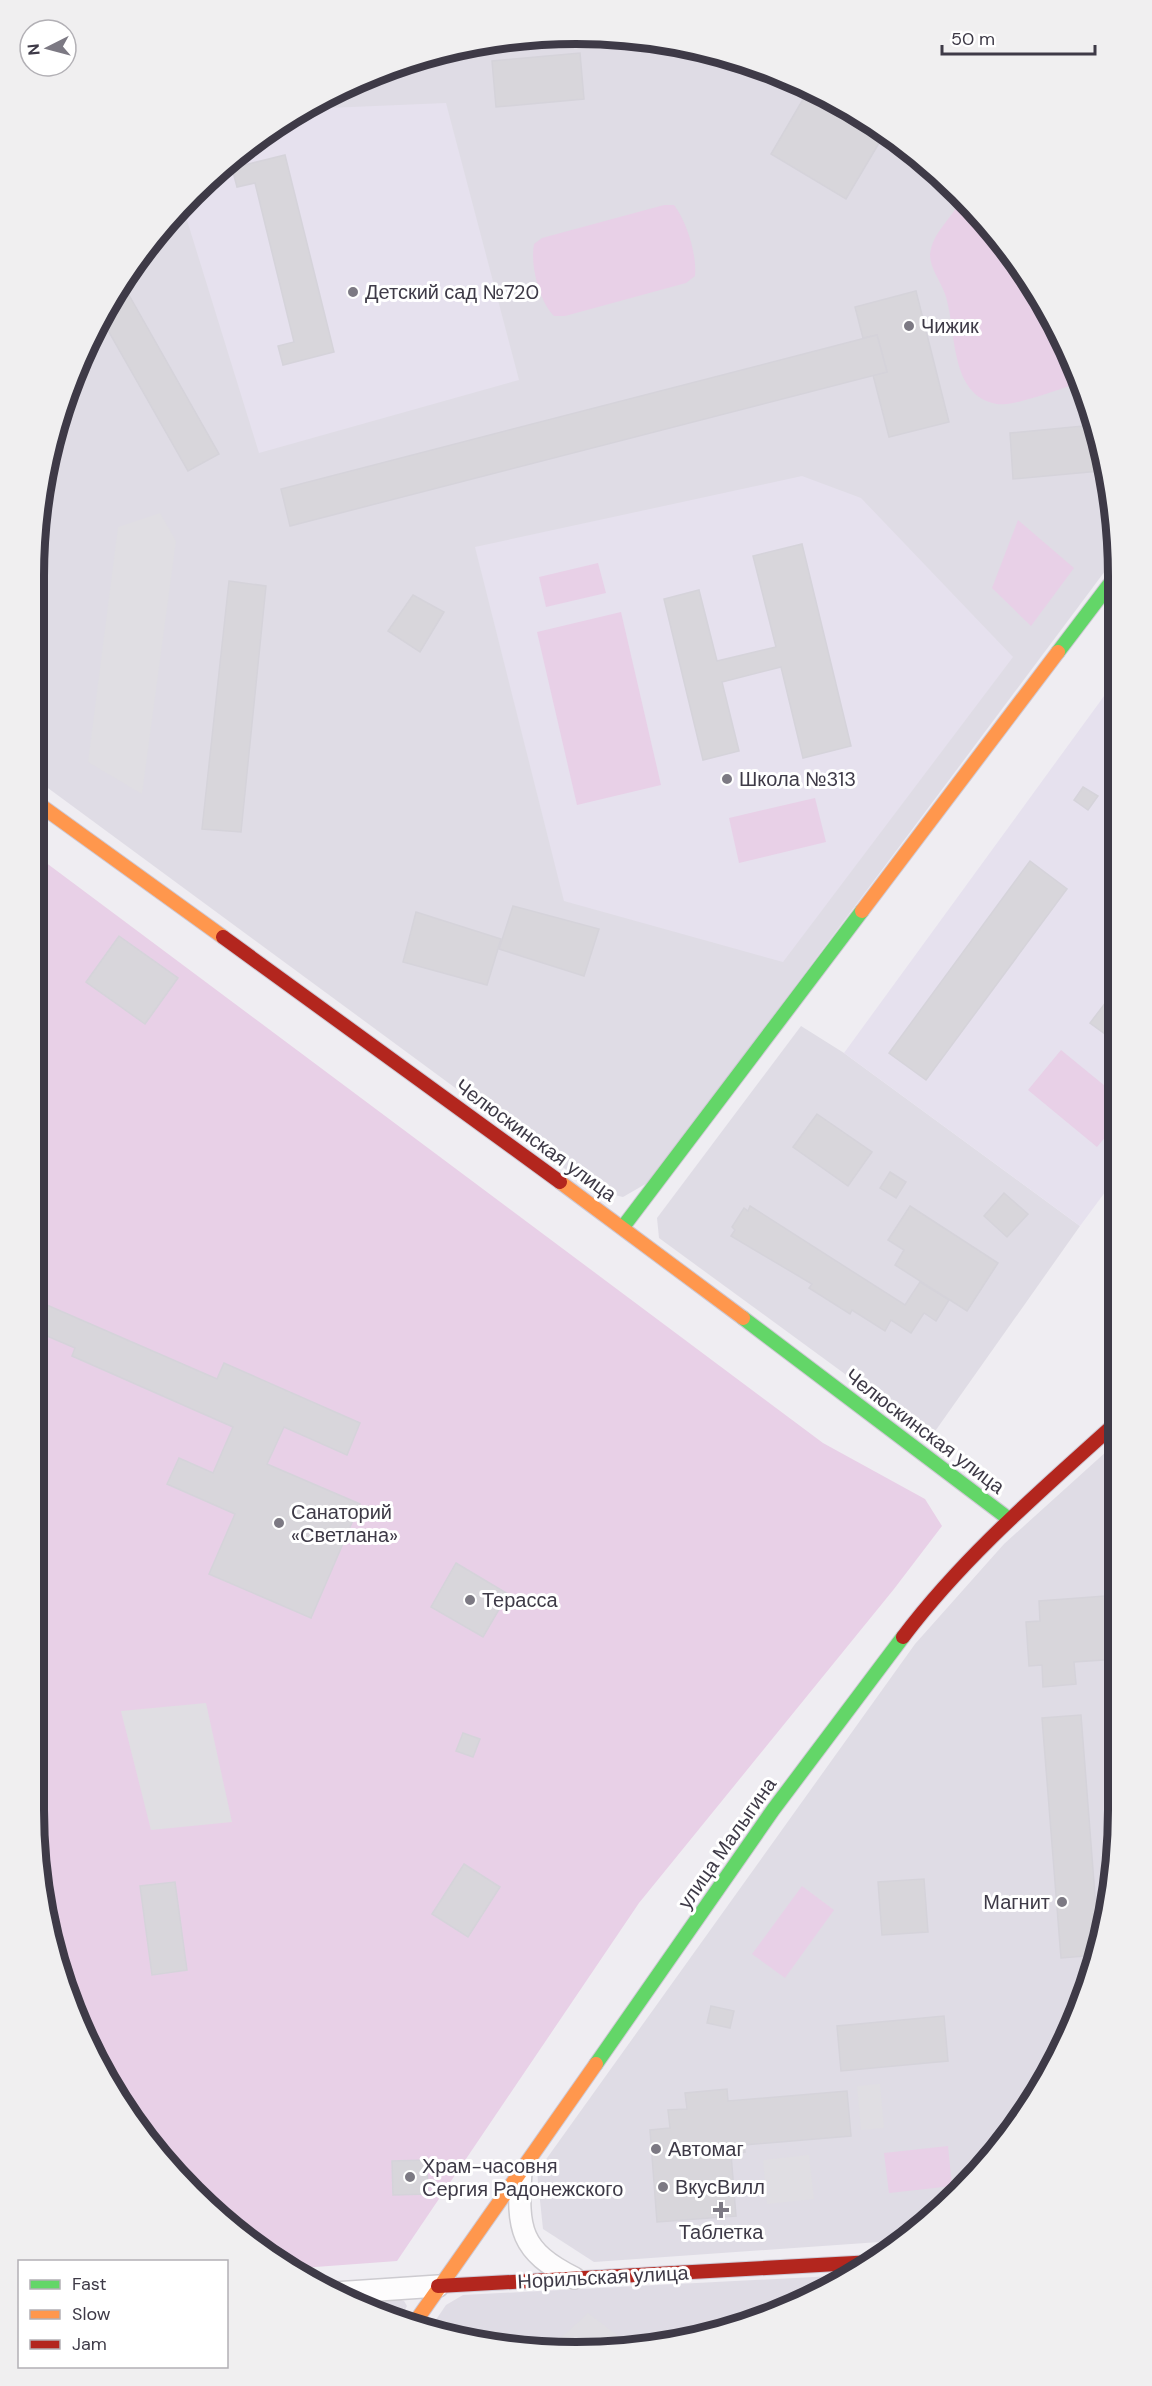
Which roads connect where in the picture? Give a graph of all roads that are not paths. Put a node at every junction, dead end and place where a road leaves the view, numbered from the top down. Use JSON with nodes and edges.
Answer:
{"nodes":[{"id":1,"x":1108,"y":585,"type":"edge"},
{"id":2,"x":44,"y":808,"type":"edge"},
{"id":3,"x":623,"y":1227,"type":"junction"},
{"id":4,"x":1108,"y":1430,"type":"edge"},
{"id":5,"x":1010,"y":1519,"type":"junction"},
{"id":6,"x":521,"y":2172,"type":"junction"},
{"id":7,"x":855,"y":2263,"type":"edge"},
{"id":8,"x":574,"y":2278,"type":"junction"},
{"id":9,"x":438,"y":2286,"type":"junction"},
{"id":10,"x":349,"y":2292,"type":"edge"},
{"id":11,"x":418,"y":2318,"type":"edge"}],
"edges":[{"from":1,"to":3,"type":"street"},
{"from":2,"to":3,"type":"street","name":"Челюскинская улица"},
{"from":3,"to":5,"type":"street","name":"Челюскинская улица"},
{"from":4,"to":5,"type":"street","name":"улица Малыгина"},
{"from":5,"to":6,"type":"street","name":"улица Малыгина"},
{"from":6,"to":8,"type":"street"},
{"from":6,"to":9,"type":"street","name":"улица Малыгина"},
{"from":7,"to":8,"type":"street","name":"Норильская улица"},
{"from":8,"to":9,"type":"street","name":"Норильская улица"},
{"from":9,"to":10,"type":"street","name":"Норильская улица"},
{"from":9,"to":11,"type":"street","name":"улица Малыгина"}]}
